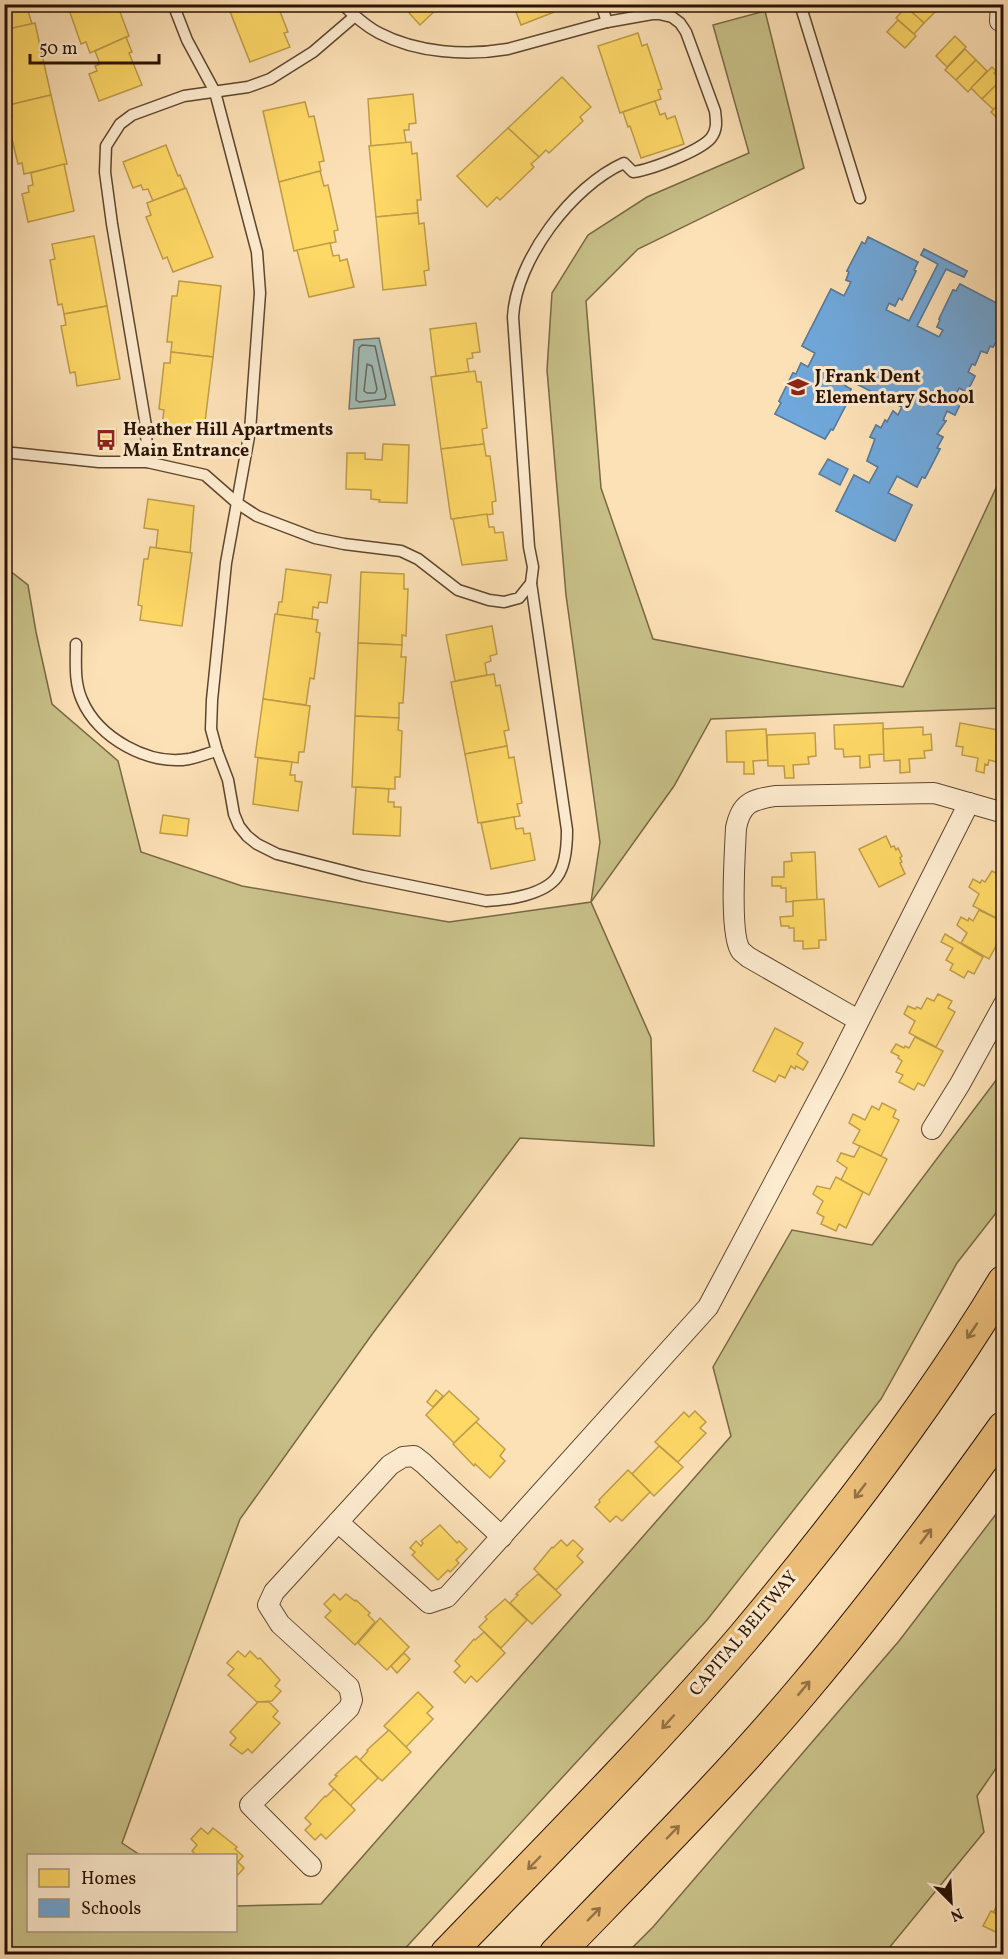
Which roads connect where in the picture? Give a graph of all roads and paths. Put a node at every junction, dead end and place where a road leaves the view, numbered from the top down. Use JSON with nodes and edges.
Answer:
{"nodes":[{"id":1,"x":173,"y":4,"type":"edge"},
{"id":2,"x":342,"y":4,"type":"edge"},
{"id":3,"x":601,"y":4,"type":"edge"},
{"id":4,"x":800,"y":4,"type":"edge"},
{"id":5,"x":1001,"y":4,"type":"edge"},
{"id":6,"x":355,"y":16,"type":"junction"},
{"id":7,"x":607,"y":22,"type":"junction"},
{"id":8,"x":1004,"y":23,"type":"edge"},
{"id":9,"x":215,"y":92,"type":"junction"},
{"id":10,"x":860,"y":198,"type":"dead end"},
{"id":11,"x":4,"y":452,"type":"edge"},
{"id":12,"x":147,"y":462,"type":"junction"},
{"id":13,"x":237,"y":503,"type":"junction"},
{"id":14,"x":531,"y":583,"type":"junction"},
{"id":15,"x":76,"y":644,"type":"dead end"},
{"id":16,"x":217,"y":751,"type":"junction"},
{"id":17,"x":969,"y":802,"type":"junction"},
{"id":18,"x":1004,"y":813,"type":"edge"},
{"id":19,"x":1004,"y":1004,"type":"edge"},
{"id":20,"x":858,"y":1020,"type":"junction"},
{"id":21,"x":932,"y":1129,"type":"dead end"},
{"id":22,"x":1004,"y":1282,"type":"edge"},
{"id":23,"x":1004,"y":1428,"type":"edge"},
{"id":24,"x":338,"y":1522,"type":"junction"},
{"id":25,"x":502,"y":1537,"type":"junction"},
{"id":26,"x":311,"y":1866,"type":"dead end"},
{"id":27,"x":447,"y":1954,"type":"edge"},
{"id":28,"x":556,"y":1954,"type":"edge"}],
"edges":[{"from":1,"to":9,"type":"lane"},
{"from":2,"to":6,"type":"lane"},
{"from":3,"to":7,"type":"lane"},
{"from":4,"to":10,"type":"lane"},
{"from":5,"to":8,"type":"street"},
{"from":6,"to":7,"type":"lane"},
{"from":6,"to":9,"type":"lane"},
{"from":7,"to":14,"type":"lane"},
{"from":9,"to":12,"type":"lane"},
{"from":9,"to":13,"type":"lane"},
{"from":11,"to":12,"type":"lane"},
{"from":12,"to":13,"type":"lane"},
{"from":13,"to":14,"type":"lane"},
{"from":13,"to":16,"type":"lane"},
{"from":14,"to":16,"type":"lane"},
{"from":15,"to":16,"type":"lane"},
{"from":17,"to":18,"type":"street"},
{"from":17,"to":20,"type":"street"},
{"from":17,"to":20,"type":"street"},
{"from":19,"to":21,"type":"street"},
{"from":20,"to":25,"type":"street"},
{"from":22,"to":27,"type":"highway","name":"CAPITAL BELTWAY","one_way":true},
{"from":28,"to":23,"type":"highway","one_way":true},
{"from":24,"to":25,"type":"street"},
{"from":24,"to":25,"type":"street"},
{"from":24,"to":26,"type":"street"}]}
